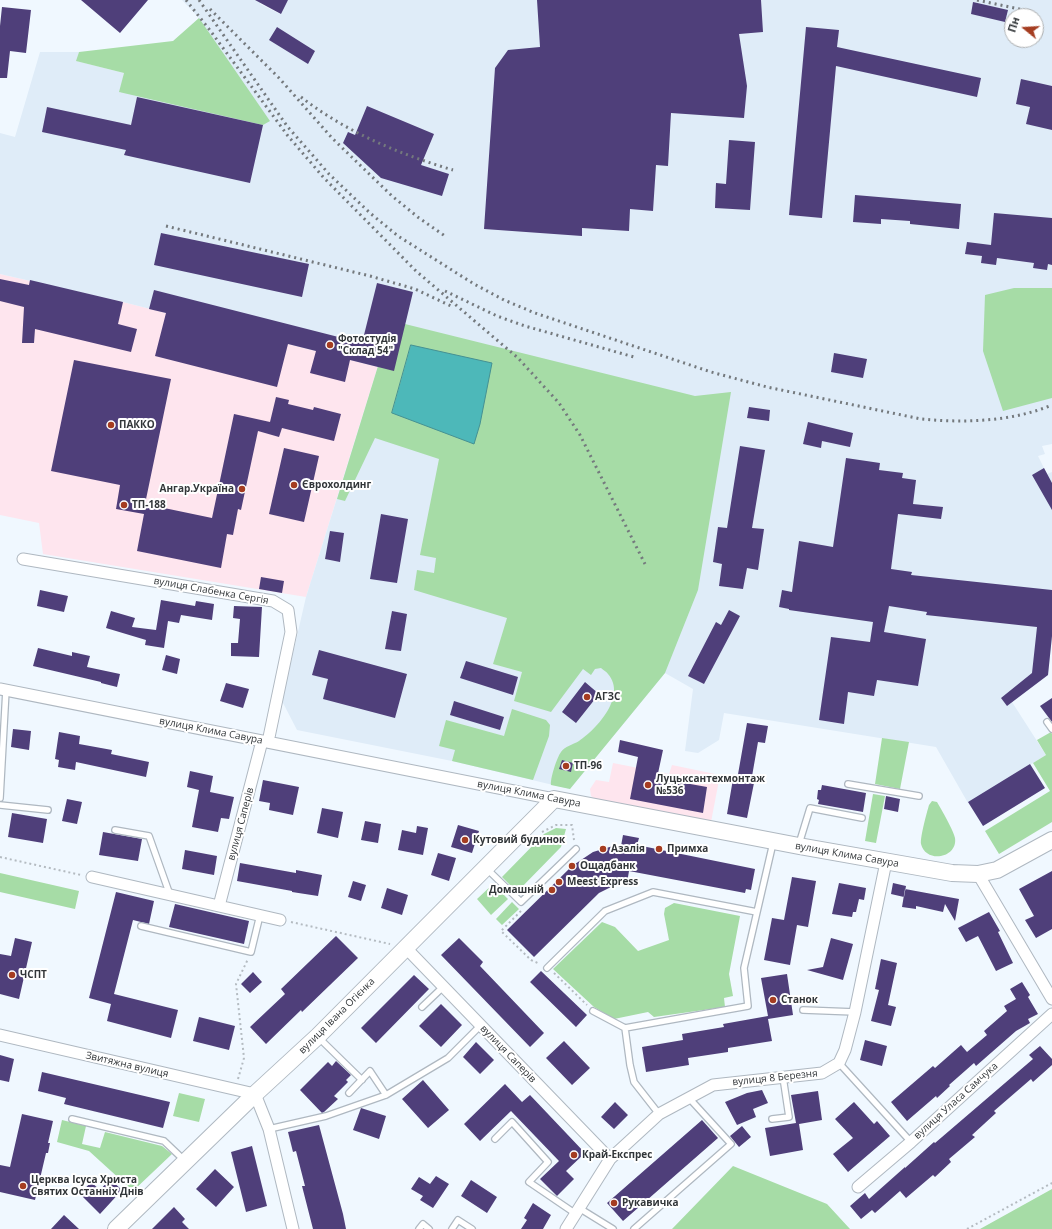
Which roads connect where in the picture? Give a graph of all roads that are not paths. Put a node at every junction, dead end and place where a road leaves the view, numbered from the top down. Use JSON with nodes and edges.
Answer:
{"nodes":[{"id":1,"x":23,"y":559,"type":"dead end"},
{"id":2,"x":3,"y":690,"type":"edge"},
{"id":3,"x":1047,"y":722,"type":"dead end"},
{"id":4,"x":1052,"y":729,"type":"edge"},
{"id":5,"x":265,"y":742,"type":"junction"},
{"id":6,"x":848,"y":784,"type":"dead end"},
{"id":7,"x":919,"y":796,"type":"dead end"},
{"id":8,"x":0,"y":798,"type":"edge"},
{"id":9,"x":554,"y":799,"type":"junction"},
{"id":10,"x":0,"y":806,"type":"edge"},
{"id":11,"x":48,"y":810,"type":"dead end"},
{"id":12,"x":862,"y":818,"type":"dead end"},
{"id":13,"x":115,"y":830,"type":"dead end"},
{"id":14,"x":1052,"y":840,"type":"edge"},
{"id":15,"x":774,"y":841,"type":"junction"},
{"id":16,"x":798,"y":846,"type":"junction"},
{"id":17,"x":576,"y":850,"type":"dead end"},
{"id":18,"x":886,"y":862,"type":"junction"},
{"id":19,"x":486,"y":868,"type":"junction"},
{"id":20,"x":978,"y":874,"type":"junction"},
{"id":21,"x":92,"y":877,"type":"road end"},
{"id":22,"x":170,"y":895,"type":"junction"},
{"id":23,"x":219,"y":906,"type":"junction"},
{"id":24,"x":756,"y":912,"type":"junction"},
{"id":25,"x":260,"y":915,"type":"junction"},
{"id":26,"x":280,"y":920,"type":"road end"},
{"id":27,"x":141,"y":926,"type":"dead end"},
{"id":28,"x":406,"y":948,"type":"junction"},
{"id":29,"x":547,"y":968,"type":"road end"},
{"id":30,"x":443,"y":987,"type":"junction"},
{"id":31,"x":1052,"y":999,"type":"edge"},
{"id":32,"x":422,"y":1007,"type":"dead end"},
{"id":33,"x":593,"y":1010,"type":"road end"},
{"id":34,"x":803,"y":1010,"type":"dead end"},
{"id":35,"x":855,"y":1012,"type":"junction"},
{"id":36,"x":1052,"y":1014,"type":"edge"},
{"id":37,"x":481,"y":1026,"type":"junction"},
{"id":38,"x":625,"y":1028,"type":"junction"},
{"id":39,"x":0,"y":1035,"type":"edge"},
{"id":40,"x":318,"y":1036,"type":"junction"},
{"id":41,"x":838,"y":1063,"type":"junction"},
{"id":42,"x":783,"y":1077,"type":"junction"},
{"id":43,"x":362,"y":1080,"type":"junction"},
{"id":44,"x":349,"y":1093,"type":"dead end"},
{"id":45,"x":255,"y":1094,"type":"junction"},
{"id":46,"x":386,"y":1095,"type":"junction"},
{"id":47,"x":688,"y":1098,"type":"junction"},
{"id":48,"x":659,"y":1114,"type":"junction"},
{"id":49,"x":72,"y":1118,"type":"dead end"},
{"id":50,"x":772,"y":1119,"type":"dead end"},
{"id":51,"x":268,"y":1129,"type":"junction"},
{"id":52,"x":495,"y":1140,"type":"dead end"},
{"id":53,"x":911,"y":1142,"type":"junction"},
{"id":54,"x":610,"y":1159,"type":"junction"},
{"id":55,"x":185,"y":1162,"type":"junction"},
{"id":56,"x":858,"y":1187,"type":"dead end"},
{"id":57,"x":577,"y":1211,"type":"junction"},
{"id":58,"x":116,"y":1229,"type":"edge"},
{"id":59,"x":293,"y":1229,"type":"edge"},
{"id":60,"x":419,"y":1229,"type":"edge"},
{"id":61,"x":429,"y":1229,"type":"edge"},
{"id":62,"x":452,"y":1229,"type":"edge"},
{"id":63,"x":472,"y":1229,"type":"edge"},
{"id":64,"x":566,"y":1229,"type":"edge"},
{"id":65,"x":613,"y":1229,"type":"edge"},
{"id":66,"x":634,"y":1229,"type":"edge"}],
"edges":[{"from":1,"to":5,"type":"street","name":"вулиця Слабенка Сергія"},
{"from":2,"to":5,"type":"street","name":"вулиця Клима Савура"},
{"from":2,"to":8,"type":"lane"},
{"from":3,"to":4,"type":"lane"},
{"from":5,"to":9,"type":"street","name":"вулиця Клима Савура"},
{"from":5,"to":23,"type":"street","name":"вулиця Саперів"},
{"from":6,"to":7,"type":"lane"},
{"from":9,"to":15,"type":"street","name":"вулиця Клима Савура"},
{"from":9,"to":19,"type":"street","name":"вулиця Івана Огієнка"},
{"from":10,"to":11,"type":"lane"},
{"from":12,"to":16,"type":"lane"},
{"from":13,"to":22,"type":"lane"},
{"from":14,"to":20,"type":"street","name":"вулиця Клима Савура"},
{"from":15,"to":16,"type":"street","name":"вулиця Клима Савура"},
{"from":15,"to":24,"type":"lane"},
{"from":16,"to":18,"type":"street","name":"вулиця Клима Савура"},
{"from":17,"to":19,"type":"lane"},
{"from":18,"to":20,"type":"street","name":"вулиця Клима Савура"},
{"from":18,"to":35,"type":"street"},
{"from":19,"to":28,"type":"street","name":"вулиця Івана Огієнка"},
{"from":20,"to":31,"type":"street"},
{"from":21,"to":22,"type":"street"},
{"from":22,"to":23,"type":"street"},
{"from":23,"to":25,"type":"street"},
{"from":24,"to":29,"type":"lane"},
{"from":24,"to":38,"type":"lane"},
{"from":25,"to":26,"type":"street"},
{"from":25,"to":27,"type":"lane"},
{"from":28,"to":30,"type":"street","name":"вулиця Саперів"},
{"from":28,"to":40,"type":"street","name":"вулиця Івана Огієнка"},
{"from":30,"to":32,"type":"lane"},
{"from":30,"to":37,"type":"street","name":"вулиця Саперів"},
{"from":33,"to":38,"type":"lane"},
{"from":34,"to":35,"type":"lane"},
{"from":35,"to":41,"type":"street"},
{"from":36,"to":53,"type":"street","name":"вулиця Уласа Самчука"},
{"from":37,"to":46,"type":"lane"},
{"from":37,"to":54,"type":"street","name":"вулиця Саперів"},
{"from":38,"to":48,"type":"lane"},
{"from":39,"to":45,"type":"street","name":"Звитяжна вулиця"},
{"from":40,"to":43,"type":"lane"},
{"from":40,"to":45,"type":"street","name":"вулиця Івана Огієнка"},
{"from":41,"to":42,"type":"street","name":"вулиця 8 Березня"},
{"from":41,"to":53,"type":"lane"},
{"from":42,"to":47,"type":"street","name":"вулиця 8 Березня"},
{"from":42,"to":50,"type":"lane"},
{"from":43,"to":44,"type":"lane"},
{"from":43,"to":46,"type":"lane"},
{"from":45,"to":51,"type":"street"},
{"from":45,"to":55,"type":"street","name":"вулиця Івана Огієнка"},
{"from":46,"to":51,"type":"lane"},
{"from":47,"to":48,"type":"street","name":"вулиця 8 Березня"},
{"from":47,"to":66,"type":"lane"},
{"from":48,"to":54,"type":"street","name":"вулиця 8 Березня"},
{"from":49,"to":55,"type":"lane"},
{"from":51,"to":59,"type":"street"},
{"from":52,"to":57,"type":"lane"},
{"from":53,"to":56,"type":"street","name":"вулиця Уласа Самчука"},
{"from":54,"to":57,"type":"street","name":"вулиця 8 Березня"},
{"from":55,"to":58,"type":"street","name":"вулиця Івана Огієнка"},
{"from":57,"to":64,"type":"street","name":"вулиця 8 Березня"},
{"from":57,"to":65,"type":"lane"},
{"from":60,"to":61,"type":"lane"},
{"from":62,"to":63,"type":"lane"}]}
